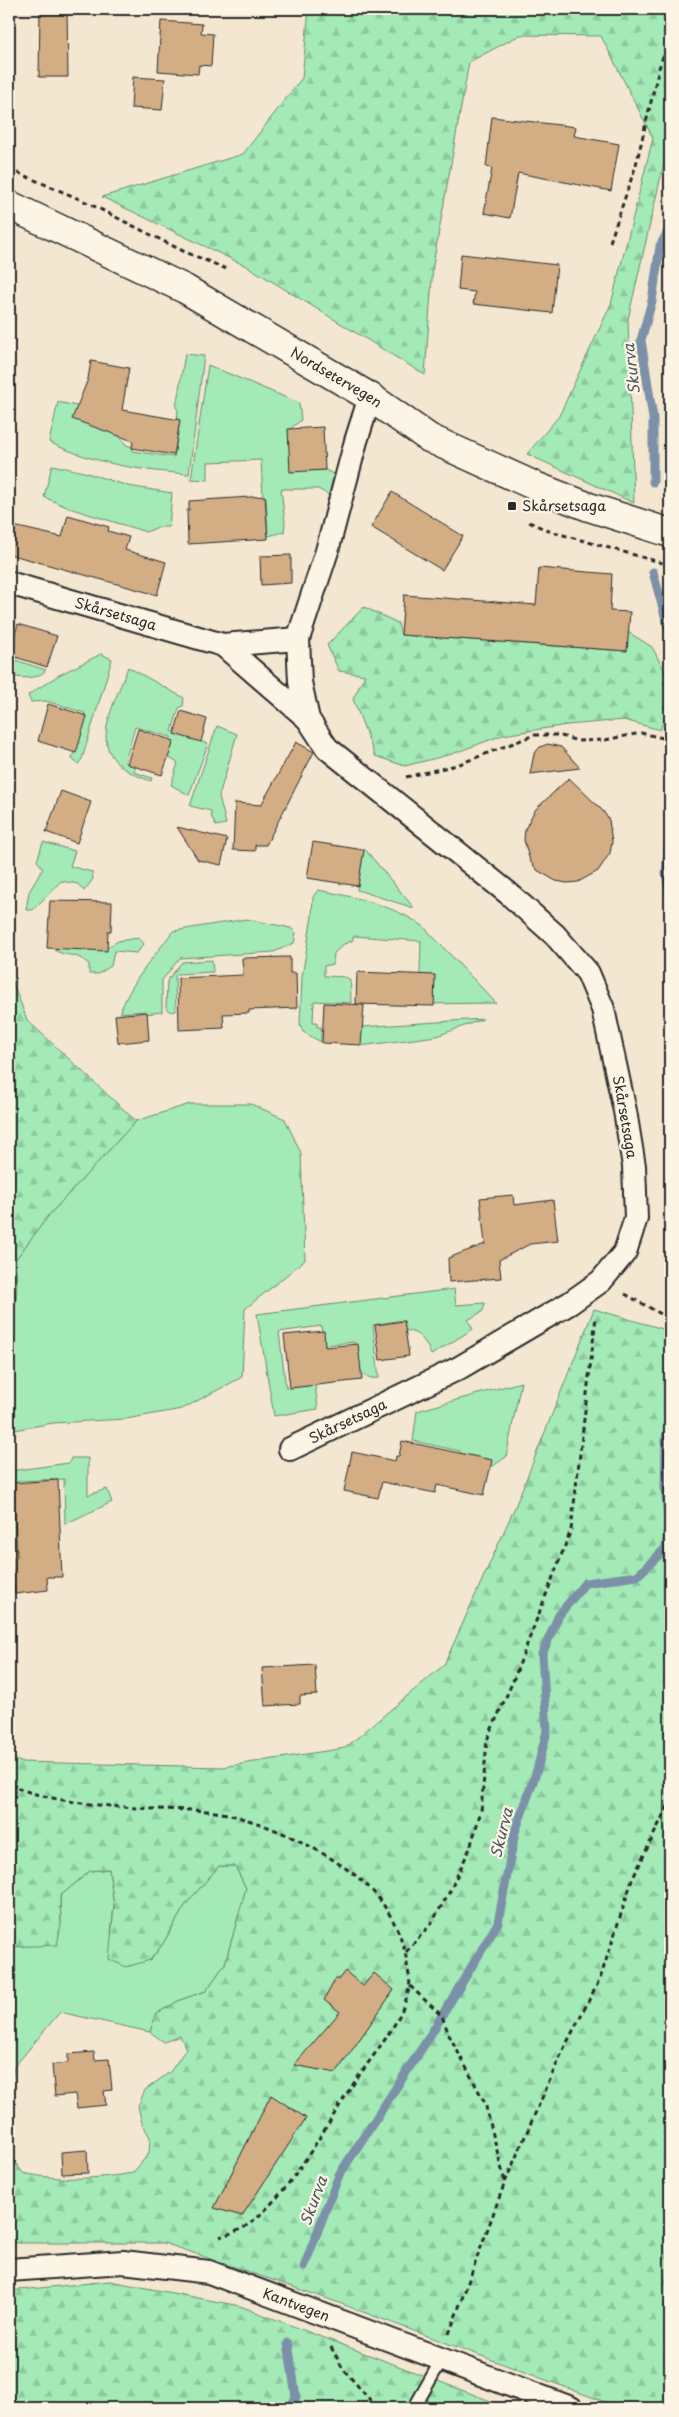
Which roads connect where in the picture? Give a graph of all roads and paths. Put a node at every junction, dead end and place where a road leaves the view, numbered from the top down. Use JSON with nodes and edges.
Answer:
{"nodes":[{"id":1,"x":670,"y":36,"type":"edge"},
{"id":2,"x":9,"y":169,"type":"edge"},
{"id":3,"x":9,"y":205,"type":"edge"},
{"id":4,"x":610,"y":242,"type":"dead end"},
{"id":5,"x":229,"y":270,"type":"dead end"},
{"id":6,"x":370,"y":397,"type":"junction"},
{"id":7,"x":529,"y":522,"type":"dead end"},
{"id":8,"x":670,"y":533,"type":"edge"},
{"id":9,"x":670,"y":565,"type":"edge"},
{"id":10,"x":9,"y":583,"type":"edge"},
{"id":11,"x":298,"y":638,"type":"junction"},
{"id":12,"x":222,"y":645,"type":"junction"},
{"id":13,"x":308,"y":720,"type":"junction"},
{"id":14,"x":664,"y":738,"type":"dead end"},
{"id":15,"x":366,"y":779,"type":"junction"},
{"id":16,"x":601,"y":1281,"type":"junction"},
{"id":17,"x":670,"y":1319,"type":"edge"},
{"id":18,"x":290,"y":1449,"type":"dead end"},
{"id":19,"x":9,"y":1784,"type":"edge"},
{"id":20,"x":670,"y":1801,"type":"edge"},
{"id":21,"x":406,"y":1952,"type":"junction"},
{"id":22,"x":410,"y":1986,"type":"junction"},
{"id":23,"x":505,"y":2182,"type":"junction"},
{"id":24,"x":220,"y":2237,"type":"dead end"},
{"id":25,"x":9,"y":2270,"type":"edge"},
{"id":26,"x":324,"y":2315,"type":"junction"},
{"id":27,"x":442,"y":2358,"type":"junction"},
{"id":28,"x":377,"y":2408,"type":"edge"},
{"id":29,"x":414,"y":2408,"type":"edge"},
{"id":30,"x":571,"y":2408,"type":"edge"}],
"edges":[{"from":1,"to":4,"type":"path"},
{"from":2,"to":5,"type":"path"},
{"from":3,"to":6,"type":"main road","name":"Nordsetervegen"},
{"from":6,"to":8,"type":"main road","name":"Nordsetervegen"},
{"from":6,"to":11,"type":"street","name":"Skårsetsaga"},
{"from":7,"to":9,"type":"path"},
{"from":10,"to":12,"type":"street","name":"Skårsetsaga"},
{"from":11,"to":12,"type":"street","name":"Skårsetsaga"},
{"from":11,"to":13,"type":"street","name":"Skårsetsaga"},
{"from":12,"to":13,"type":"street","name":"Skårsetsaga"},
{"from":13,"to":15,"type":"street","name":"Skårsetsaga"},
{"from":14,"to":15,"type":"path"},
{"from":15,"to":16,"type":"street","name":"Skårsetsaga"},
{"from":16,"to":17,"type":"path"},
{"from":16,"to":18,"type":"street","name":"Skårsetsaga"},
{"from":16,"to":21,"type":"path"},
{"from":19,"to":21,"type":"path"},
{"from":20,"to":23,"type":"path"},
{"from":21,"to":22,"type":"path"},
{"from":22,"to":23,"type":"path"},
{"from":22,"to":24,"type":"path"},
{"from":23,"to":27,"type":"path"},
{"from":25,"to":26,"type":"street","name":"Kantvegen"},
{"from":26,"to":27,"type":"street","name":"Kantvegen"},
{"from":26,"to":28,"type":"path"},
{"from":27,"to":29,"type":"lane"},
{"from":27,"to":30,"type":"street","name":"Kantvegen"}]}
